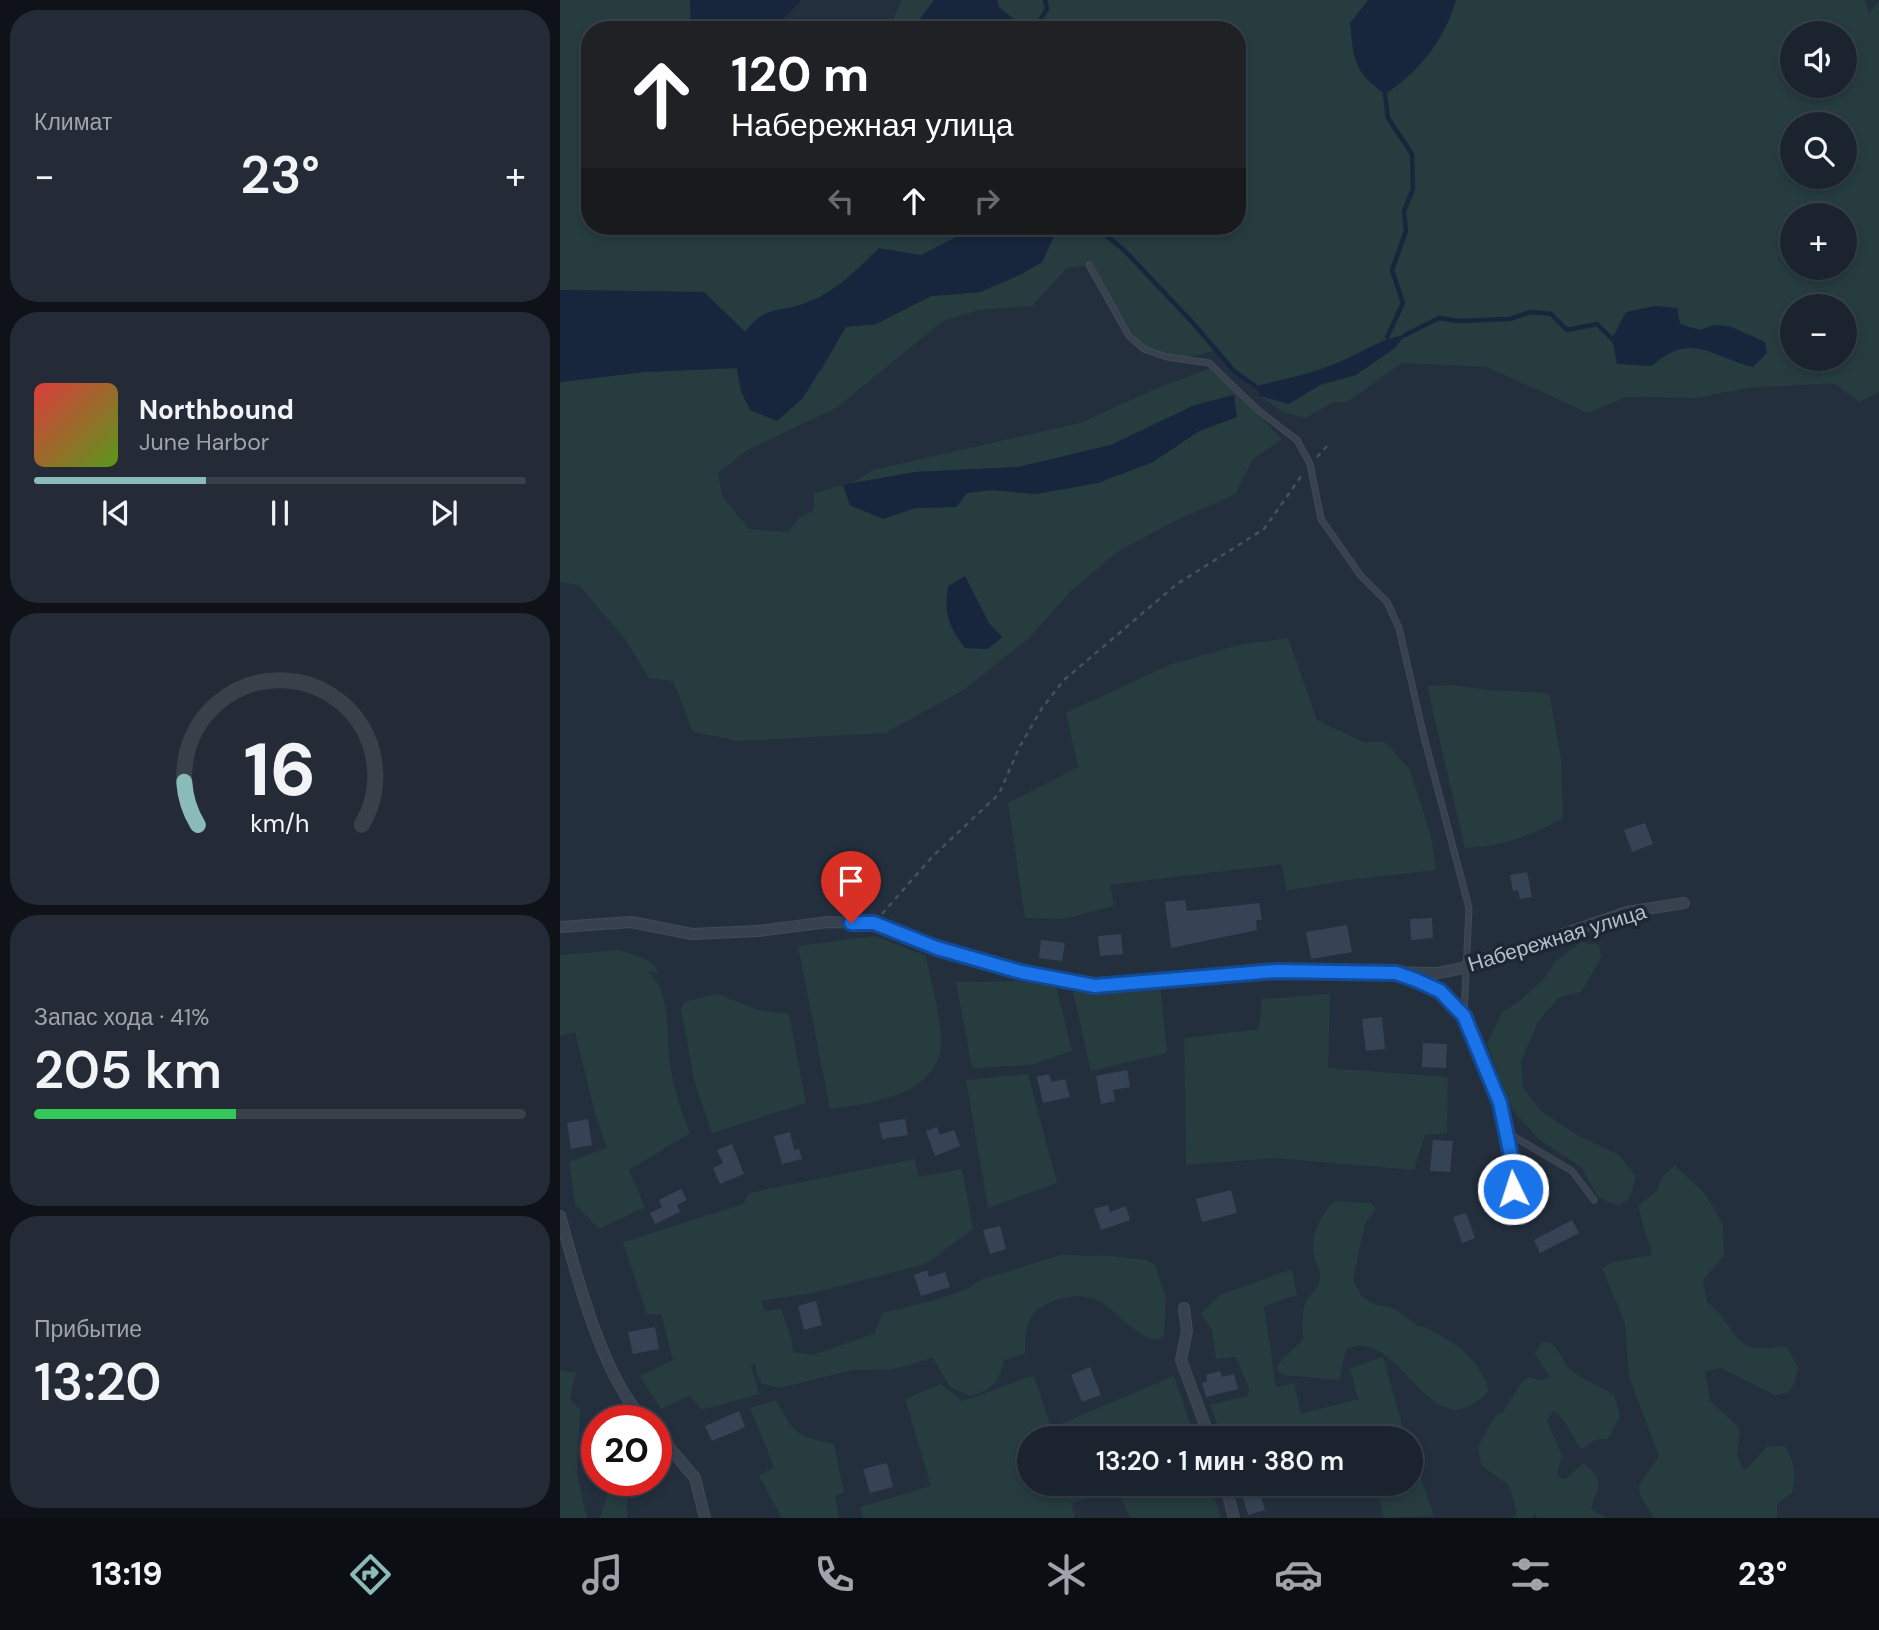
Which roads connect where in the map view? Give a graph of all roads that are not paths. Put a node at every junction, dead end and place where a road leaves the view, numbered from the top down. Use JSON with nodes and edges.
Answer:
{"nodes":[{"id":1,"x":1089,"y":265,"type":"dead end"},
{"id":2,"x":1684,"y":903,"type":"dead end"},
{"id":3,"x":560,"y":927,"type":"edge"},
{"id":4,"x":1468,"y":967,"type":"junction"},
{"id":5,"x":1396,"y":973,"type":"junction"},
{"id":6,"x":1464,"y":1016,"type":"junction"},
{"id":7,"x":1506,"y":1132,"type":"junction"},
{"id":8,"x":1594,"y":1200,"type":"dead end"},
{"id":9,"x":1506,"y":1203,"type":"dead end"},
{"id":10,"x":560,"y":1216,"type":"edge"},
{"id":11,"x":1184,"y":1308,"type":"dead end"},
{"id":12,"x":629,"y":1405,"type":"edge"},
{"id":13,"x":1206,"y":1426,"type":"edge"},
{"id":14,"x":672,"y":1451,"type":"edge"},
{"id":15,"x":1228,"y":1496,"type":"edge"},
{"id":16,"x":705,"y":1518,"type":"edge"},
{"id":17,"x":1234,"y":1518,"type":"edge"}],
"edges":[{"from":1,"to":4,"type":"lane"},
{"from":2,"to":4,"type":"street","name":"Набережная улица"},
{"from":3,"to":5,"type":"street","name":"Набережная улица"},
{"from":4,"to":5,"type":"street","name":"Набережная улица"},
{"from":4,"to":6,"type":"lane"},
{"from":5,"to":6,"type":"lane"},
{"from":6,"to":7,"type":"lane"},
{"from":7,"to":8,"type":"lane"},
{"from":7,"to":9,"type":"lane"},
{"from":10,"to":12,"type":"street"},
{"from":11,"to":13,"type":"street"},
{"from":14,"to":16,"type":"street"},
{"from":15,"to":17,"type":"street"}]}
